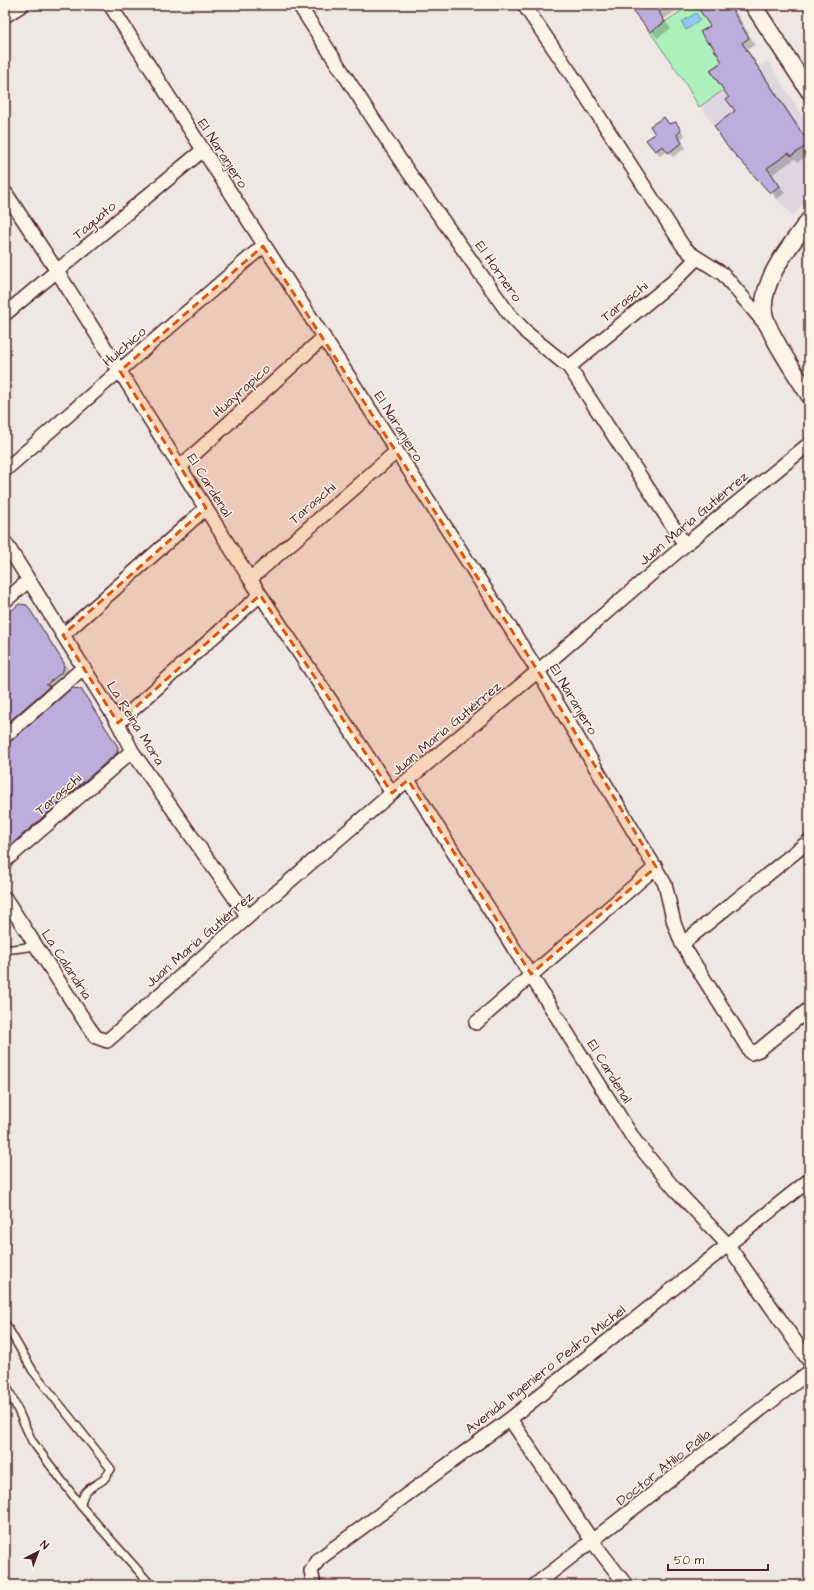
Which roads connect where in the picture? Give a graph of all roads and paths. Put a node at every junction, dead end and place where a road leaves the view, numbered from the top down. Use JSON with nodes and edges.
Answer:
{"nodes":[{"id":1,"x":22,"y":5,"type":"edge"},
{"id":2,"x":110,"y":5,"type":"edge"},
{"id":3,"x":524,"y":5,"type":"edge"},
{"id":4,"x":753,"y":5,"type":"edge"},
{"id":5,"x":304,"y":7,"type":"edge"},
{"id":6,"x":5,"y":16,"type":"edge"},
{"id":7,"x":809,"y":91,"type":"edge"},
{"id":8,"x":203,"y":150,"type":"junction"},
{"id":9,"x":5,"y":192,"type":"edge"},
{"id":10,"x":809,"y":220,"type":"edge"},
{"id":11,"x":263,"y":246,"type":"junction"},
{"id":12,"x":697,"y":258,"type":"junction"},
{"id":13,"x":57,"y":271,"type":"junction"},
{"id":14,"x":5,"y":314,"type":"edge"},
{"id":15,"x":770,"y":329,"type":"junction"},
{"id":16,"x":324,"y":337,"type":"junction"},
{"id":17,"x":569,"y":367,"type":"junction"},
{"id":18,"x":120,"y":371,"type":"junction"},
{"id":19,"x":808,"y":391,"type":"edge"},
{"id":20,"x":809,"y":444,"type":"edge"},
{"id":21,"x":396,"y":452,"type":"junction"},
{"id":22,"x":180,"y":467,"type":"junction"},
{"id":23,"x":5,"y":470,"type":"edge"},
{"id":24,"x":206,"y":508,"type":"junction"},
{"id":25,"x":5,"y":542,"type":"edge"},
{"id":26,"x":685,"y":545,"type":"junction"},
{"id":27,"x":250,"y":580,"type":"junction"},
{"id":28,"x":28,"y":581,"type":"junction"},
{"id":29,"x":260,"y":595,"type":"junction"},
{"id":30,"x":5,"y":601,"type":"edge"},
{"id":31,"x":63,"y":635,"type":"junction"},
{"id":32,"x":83,"y":668,"type":"junction"},
{"id":33,"x":538,"y":671,"type":"junction"},
{"id":34,"x":118,"y":723,"type":"junction"},
{"id":35,"x":5,"y":736,"type":"edge"},
{"id":36,"x":132,"y":751,"type":"junction"},
{"id":37,"x":408,"y":780,"type":"junction"},
{"id":38,"x":392,"y":793,"type":"junction"},
{"id":39,"x":809,"y":841,"type":"edge"},
{"id":40,"x":5,"y":861,"type":"edge"},
{"id":41,"x":656,"y":867,"type":"junction"},
{"id":42,"x":5,"y":898,"type":"edge"},
{"id":43,"x":248,"y":917,"type":"junction"},
{"id":44,"x":682,"y":944,"type":"junction"},
{"id":45,"x":36,"y":946,"type":"junction"},
{"id":46,"x":5,"y":950,"type":"edge"},
{"id":47,"x":531,"y":974,"type":"junction"},
{"id":48,"x":809,"y":1009,"type":"edge"},
{"id":49,"x":476,"y":1023,"type":"dead end"},
{"id":50,"x":107,"y":1041,"type":"joint"},
{"id":51,"x":809,"y":1180,"type":"edge"},
{"id":52,"x":728,"y":1245,"type":"junction"},
{"id":53,"x":5,"y":1323,"type":"edge"},
{"id":54,"x":809,"y":1361,"type":"edge"},
{"id":55,"x":809,"y":1372,"type":"edge"},
{"id":56,"x":5,"y":1382,"type":"edge"},
{"id":57,"x":510,"y":1419,"type":"junction"},
{"id":58,"x":81,"y":1506,"type":"junction"},
{"id":59,"x":593,"y":1542,"type":"junction"},
{"id":60,"x":309,"y":1583,"type":"edge"},
{"id":61,"x":151,"y":1585,"type":"edge"},
{"id":62,"x":535,"y":1585,"type":"edge"},
{"id":63,"x":626,"y":1585,"type":"edge"}],
"edges":[{"from":1,"to":6,"type":"street"},
{"from":2,"to":8,"type":"street","name":"El Naranjero"},
{"from":3,"to":12,"type":"street"},
{"from":4,"to":7,"type":"street"},
{"from":5,"to":17,"type":"street","name":"El Hornero"},
{"from":8,"to":11,"type":"street","name":"El Naranjero"},
{"from":8,"to":13,"type":"street","name":"Taguato"},
{"from":9,"to":13,"type":"street","name":"El Cardenal"},
{"from":10,"to":15,"type":"street"},
{"from":11,"to":16,"type":"street","name":"El Naranjero"},
{"from":11,"to":18,"type":"street","name":"Huichico"},
{"from":12,"to":15,"type":"street"},
{"from":12,"to":17,"type":"street","name":"Taraschi"},
{"from":13,"to":14,"type":"street","name":"Taguato"},
{"from":13,"to":18,"type":"street","name":"El Cardenal"},
{"from":15,"to":19,"type":"street"},
{"from":16,"to":21,"type":"street","name":"El Naranjero"},
{"from":16,"to":22,"type":"street","name":"Huayrapico"},
{"from":17,"to":26,"type":"street","name":"El Hornero"},
{"from":18,"to":22,"type":"street","name":"El Cardenal"},
{"from":18,"to":23,"type":"street","name":"Huichico"},
{"from":20,"to":26,"type":"street","name":"Juan María Gutiérrez"},
{"from":21,"to":27,"type":"street","name":"Taraschi"},
{"from":21,"to":33,"type":"street","name":"El Naranjero"},
{"from":22,"to":24,"type":"street","name":"El Cardenal"},
{"from":24,"to":27,"type":"street","name":"El Cardenal"},
{"from":24,"to":31,"type":"street"},
{"from":25,"to":28,"type":"street","name":"La Reina Mora"},
{"from":26,"to":33,"type":"street","name":"Juan María Gutiérrez"},
{"from":27,"to":29,"type":"street","name":"El Cardenal"},
{"from":28,"to":30,"type":"street"},
{"from":28,"to":31,"type":"street","name":"La Reina Mora"},
{"from":29,"to":34,"type":"street"},
{"from":29,"to":38,"type":"street","name":"El Cardenal"},
{"from":31,"to":32,"type":"street","name":"La Reina Mora"},
{"from":32,"to":34,"type":"street","name":"La Reina Mora"},
{"from":32,"to":35,"type":"street"},
{"from":33,"to":37,"type":"street","name":"Juan María Gutiérrez"},
{"from":33,"to":41,"type":"street","name":"El Naranjero"},
{"from":34,"to":36,"type":"street","name":"La Reina Mora"},
{"from":36,"to":40,"type":"street","name":"Taraschi"},
{"from":36,"to":43,"type":"street","name":"La Reina Mora"},
{"from":37,"to":38,"type":"street","name":"Juan María Gutiérrez"},
{"from":37,"to":47,"type":"street","name":"El Cardenal"},
{"from":38,"to":43,"type":"street","name":"Juan María Gutiérrez"},
{"from":39,"to":44,"type":"street"},
{"from":41,"to":44,"type":"street","name":"El Naranjero"},
{"from":41,"to":47,"type":"street"},
{"from":42,"to":45,"type":"street","name":"La Calandria"},
{"from":43,"to":50,"type":"street","name":"Juan María Gutiérrez"},
{"from":44,"to":48,"type":"street","name":"El Naranjero"},
{"from":45,"to":46,"type":"lane"},
{"from":45,"to":50,"type":"street","name":"La Calandria"},
{"from":47,"to":49,"type":"street"},
{"from":47,"to":52,"type":"street","name":"El Cardenal"},
{"from":51,"to":52,"type":"street","name":"Avenida Ingeniero Pedro Michel"},
{"from":52,"to":54,"type":"street","name":"El Cardenal"},
{"from":52,"to":57,"type":"street","name":"Avenida Ingeniero Pedro Michel"},
{"from":53,"to":58,"type":"lane"},
{"from":55,"to":59,"type":"street","name":"Doctor Atilio Palla"},
{"from":56,"to":58,"type":"lane"},
{"from":57,"to":59,"type":"street"},
{"from":57,"to":60,"type":"street","name":"Avenida Ingeniero Pedro Michel"},
{"from":58,"to":61,"type":"lane"},
{"from":59,"to":62,"type":"street","name":"Doctor Atilio Palla"},
{"from":59,"to":63,"type":"street"}]}
